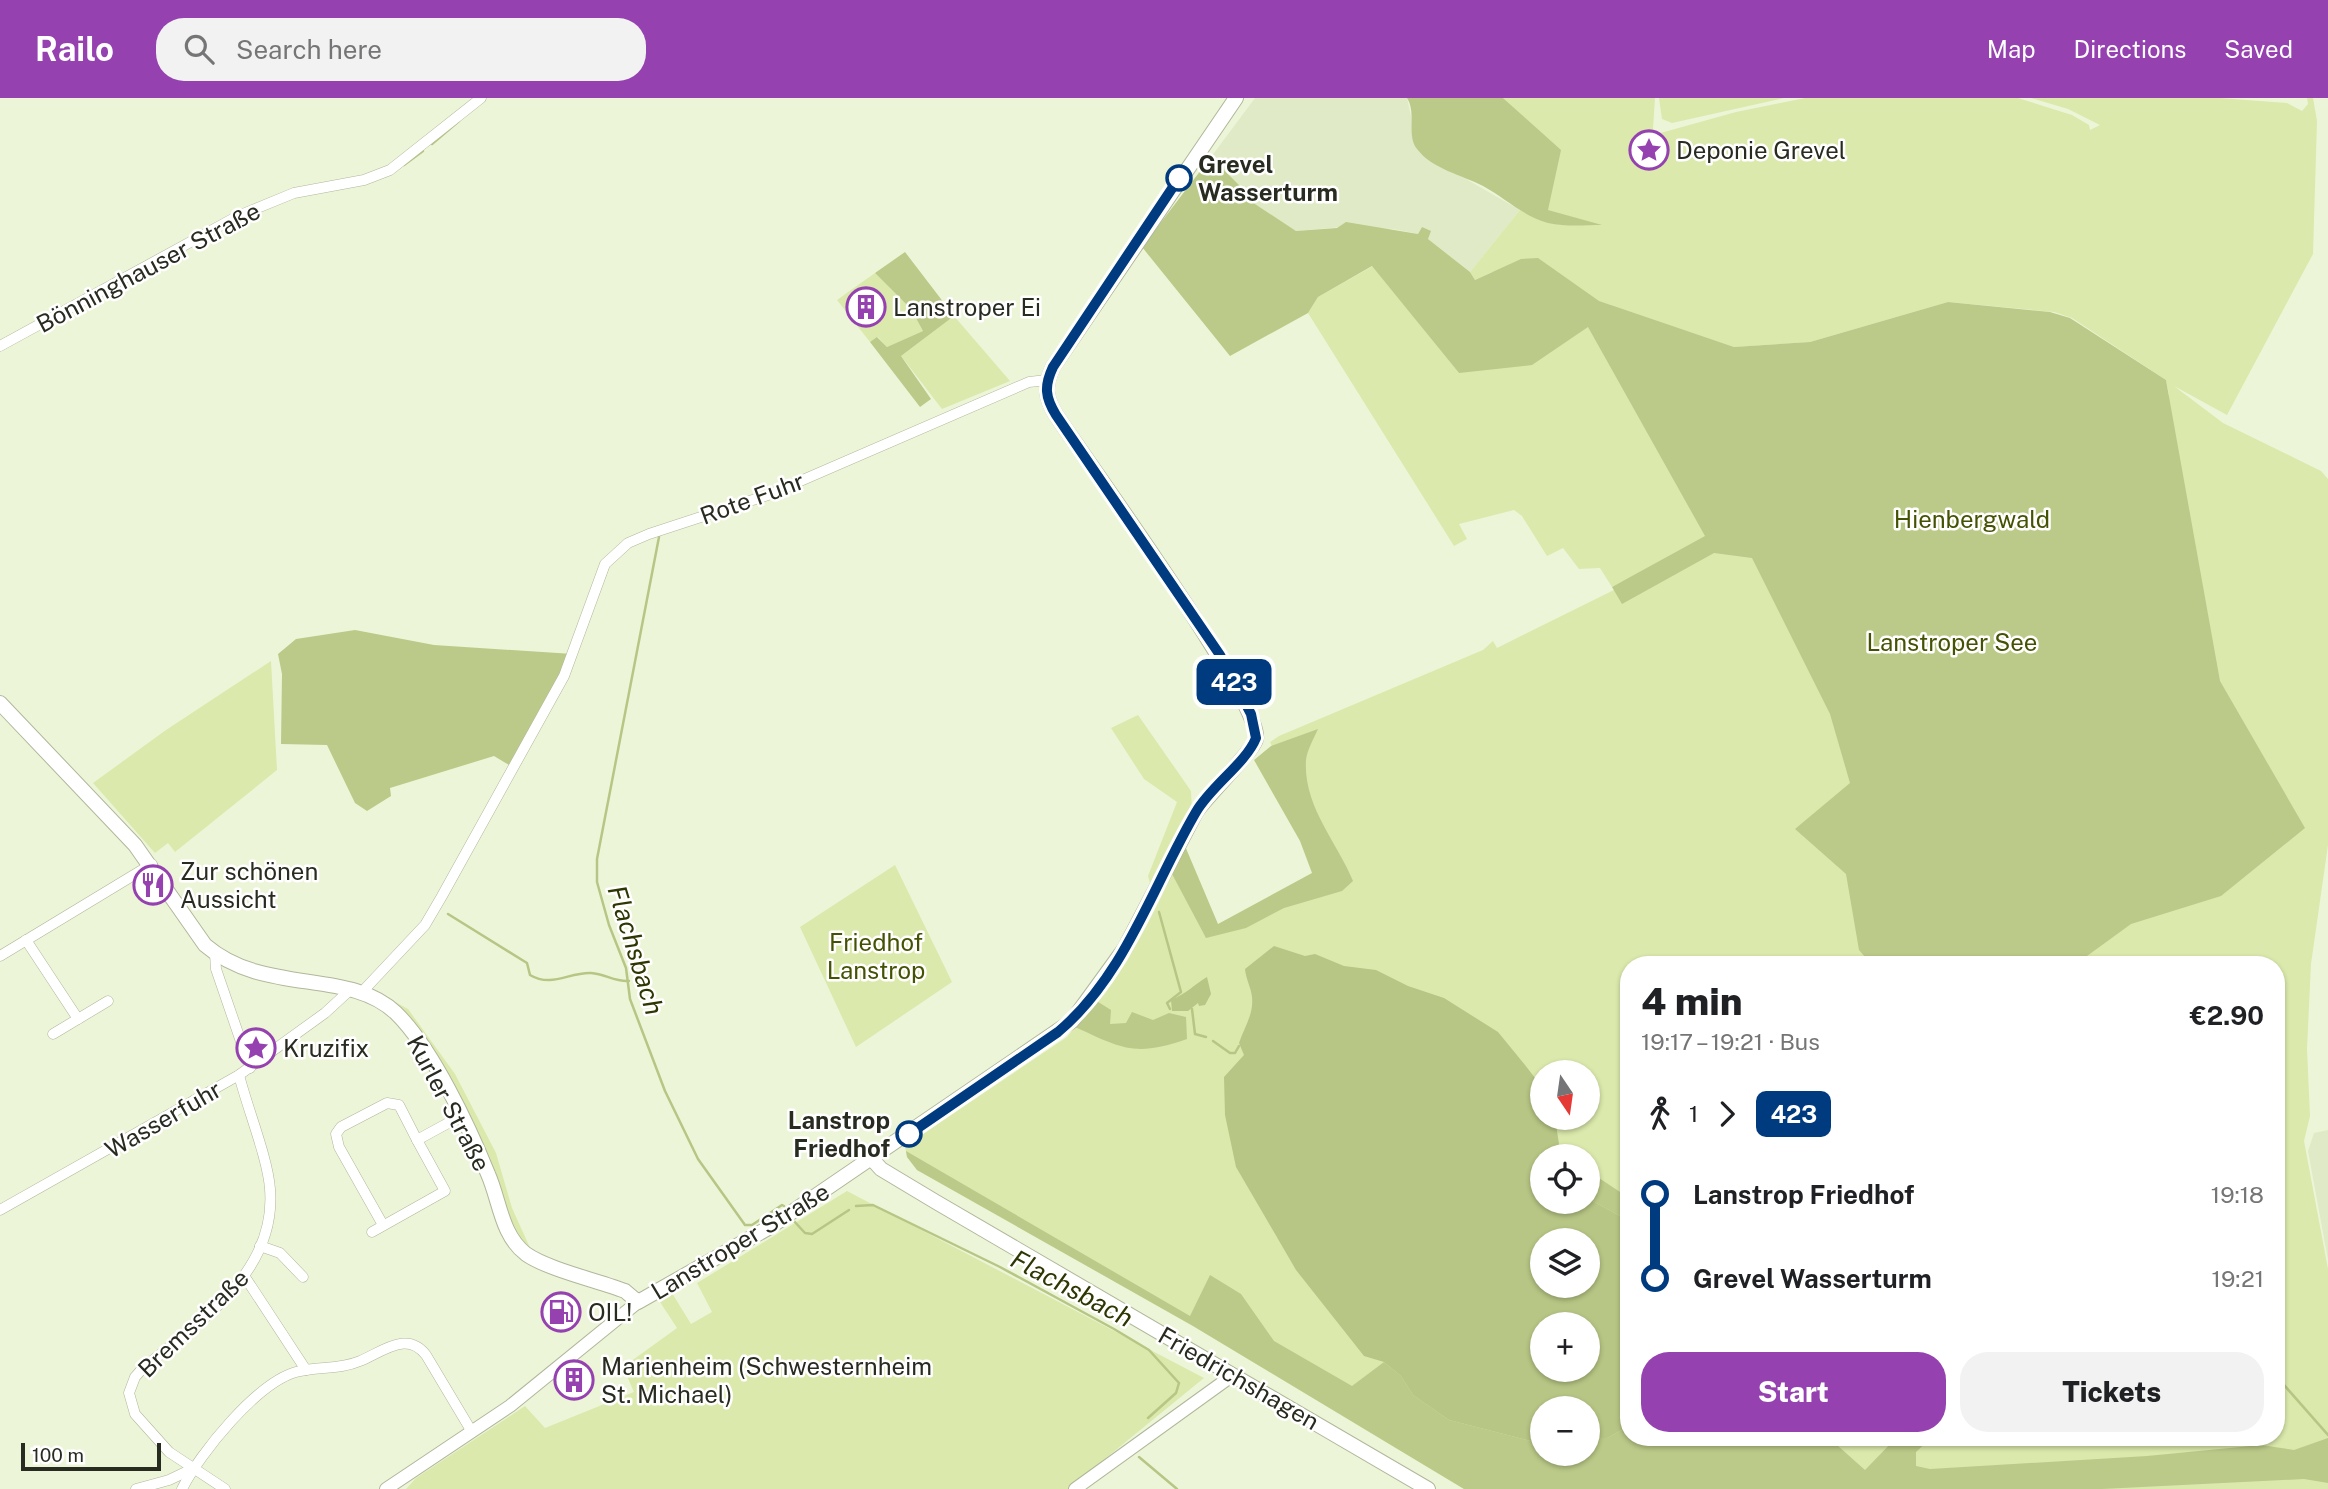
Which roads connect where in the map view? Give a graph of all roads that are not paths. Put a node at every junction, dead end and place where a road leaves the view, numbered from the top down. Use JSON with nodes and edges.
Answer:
{"nodes":[{"id":1,"x":481,"y":98,"type":"edge"},
{"id":2,"x":1236,"y":98,"type":"edge"},
{"id":3,"x":0,"y":346,"type":"edge"},
{"id":4,"x":1047,"y":380,"type":"junction"},
{"id":5,"x":0,"y":703,"type":"edge"},
{"id":6,"x":152,"y":864,"type":"junction"},
{"id":7,"x":26,"y":940,"type":"junction"},
{"id":8,"x":215,"y":954,"type":"junction"},
{"id":9,"x":0,"y":956,"type":"edge"},
{"id":10,"x":356,"y":991,"type":"junction"},
{"id":11,"x":108,"y":1001,"type":"dead end"},
{"id":12,"x":78,"y":1019,"type":"junction"},
{"id":13,"x":53,"y":1034,"type":"dead end"},
{"id":14,"x":250,"y":1068,"type":"junction"},
{"id":15,"x":239,"y":1075,"type":"junction"},
{"id":16,"x":461,"y":1116,"type":"junction"},
{"id":17,"x":417,"y":1140,"type":"junction"},
{"id":18,"x":872,"y":1159,"type":"junction"},
{"id":19,"x":0,"y":1210,"type":"edge"},
{"id":20,"x":383,"y":1225,"type":"junction"},
{"id":21,"x":372,"y":1232,"type":"dead end"},
{"id":22,"x":260,"y":1245,"type":"junction"},
{"id":23,"x":245,"y":1277,"type":"junction"},
{"id":24,"x":303,"y":1277,"type":"dead end"},
{"id":25,"x":638,"y":1302,"type":"junction"},
{"id":26,"x":306,"y":1370,"type":"junction"},
{"id":27,"x":1234,"y":1375,"type":"junction"},
{"id":28,"x":472,"y":1432,"type":"junction"},
{"id":29,"x":192,"y":1469,"type":"junction"},
{"id":30,"x":136,"y":1489,"type":"edge"},
{"id":31,"x":182,"y":1489,"type":"edge"},
{"id":32,"x":225,"y":1489,"type":"edge"},
{"id":33,"x":386,"y":1489,"type":"edge"},
{"id":34,"x":1075,"y":1489,"type":"edge"},
{"id":35,"x":1428,"y":1489,"type":"edge"}],
"edges":[{"from":1,"to":3,"type":"street","name":"Bönninghauser Straße"},
{"from":2,"to":4,"type":"main road"},
{"from":4,"to":10,"type":"street","name":"Rote Fuhr"},
{"from":4,"to":18,"type":"main road","name":"Lanstroper Straße"},
{"from":5,"to":6,"type":"main road","name":"Kurler Straße"},
{"from":6,"to":7,"type":"street"},
{"from":6,"to":8,"type":"main road","name":"Kurler Straße"},
{"from":7,"to":9,"type":"street"},
{"from":7,"to":12,"type":"street"},
{"from":8,"to":10,"type":"main road","name":"Kurler Straße"},
{"from":8,"to":14,"type":"street"},
{"from":10,"to":14,"type":"street","name":"Wasserfuhr"},
{"from":10,"to":16,"type":"main road","name":"Kurler Straße"},
{"from":11,"to":12,"type":"street"},
{"from":12,"to":13,"type":"street"},
{"from":14,"to":15,"type":"street","name":"Wasserfuhr"},
{"from":15,"to":19,"type":"street","name":"Wasserfuhr"},
{"from":15,"to":22,"type":"street","name":"Bremsstraße"},
{"from":16,"to":17,"type":"street"},
{"from":16,"to":25,"type":"main road","name":"Kurler Straße"},
{"from":17,"to":20,"type":"street"},
{"from":17,"to":20,"type":"street"},
{"from":18,"to":25,"type":"main road","name":"Lanstroper Straße"},
{"from":18,"to":27,"type":"main road","name":"Friedrichshagen"},
{"from":20,"to":21,"type":"street"},
{"from":22,"to":23,"type":"street","name":"Bremsstraße"},
{"from":22,"to":24,"type":"street"},
{"from":23,"to":26,"type":"street"},
{"from":23,"to":29,"type":"street","name":"Bremsstraße"},
{"from":25,"to":28,"type":"street","name":"Lanstroper Straße"},
{"from":26,"to":28,"type":"street"},
{"from":26,"to":29,"type":"street"},
{"from":27,"to":34,"type":"street"},
{"from":27,"to":35,"type":"main road","name":"Friedrichshagen"},
{"from":28,"to":33,"type":"street","name":"Lanstroper Straße"},
{"from":29,"to":30,"type":"street"},
{"from":29,"to":31,"type":"street"},
{"from":29,"to":32,"type":"street","name":"Bremsstraße"}]}
